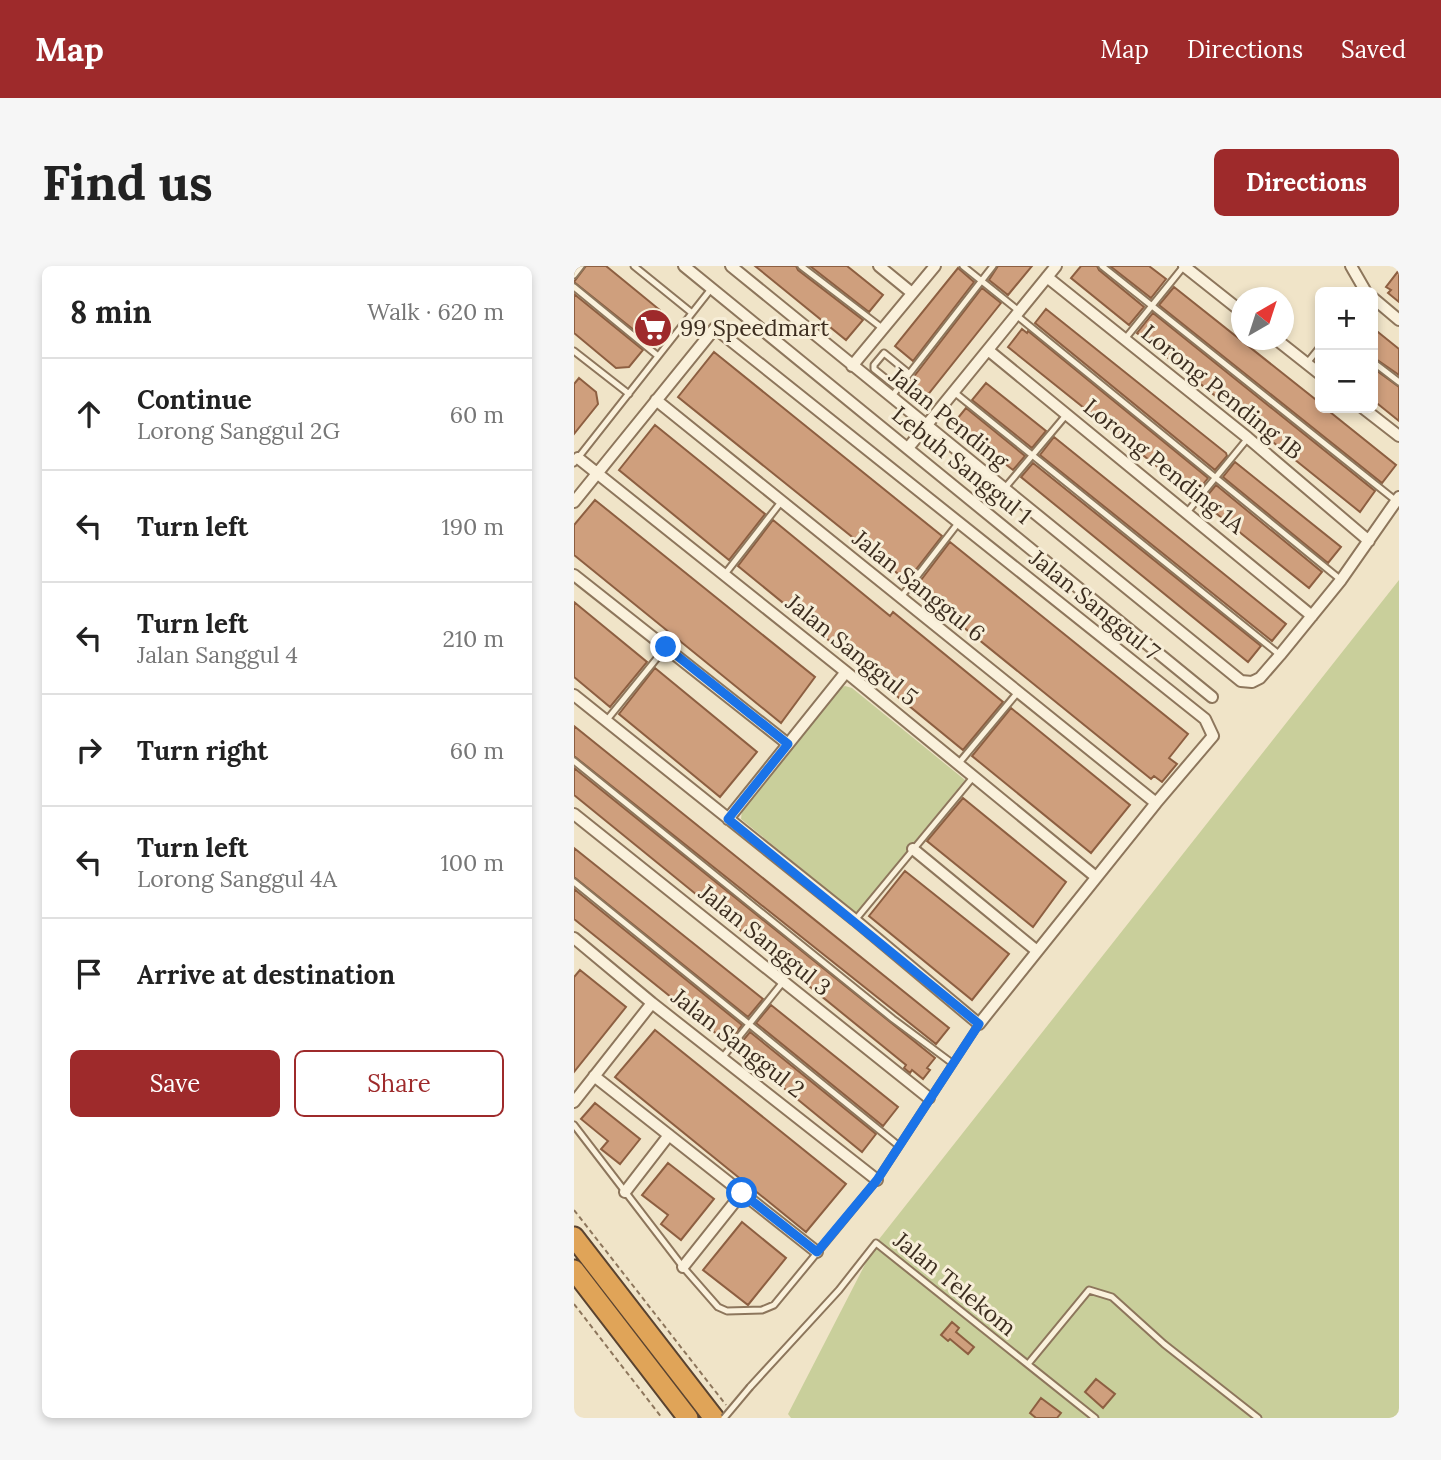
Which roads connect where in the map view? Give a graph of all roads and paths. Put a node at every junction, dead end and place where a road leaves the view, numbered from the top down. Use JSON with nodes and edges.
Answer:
{"nodes":[{"id":1,"x":581,"y":266,"type":"edge"},
{"id":2,"x":634,"y":266,"type":"edge"},
{"id":3,"x":684,"y":266,"type":"edge"},
{"id":4,"x":731,"y":266,"type":"edge"},
{"id":5,"x":801,"y":266,"type":"edge"},
{"id":6,"x":879,"y":266,"type":"edge"},
{"id":7,"x":935,"y":266,"type":"edge"},
{"id":8,"x":963,"y":266,"type":"edge"},
{"id":9,"x":993,"y":266,"type":"edge"},
{"id":10,"x":1056,"y":266,"type":"edge"},
{"id":11,"x":1102,"y":266,"type":"edge"},
{"id":12,"x":1184,"y":266,"type":"edge"},
{"id":13,"x":1351,"y":266,"type":"edge"},
{"id":14,"x":574,"y":275,"type":"edge"},
{"id":15,"x":1047,"y":277,"type":"junction"},
{"id":16,"x":981,"y":281,"type":"junction"},
{"id":17,"x":574,"y":287,"type":"edge"},
{"id":18,"x":1363,"y":287,"type":"edge"},
{"id":19,"x":711,"y":288,"type":"junction"},
{"id":20,"x":912,"y":293,"type":"junction"},
{"id":21,"x":1378,"y":302,"type":"edge"},
{"id":22,"x":1231,"y":304,"type":"edge"},
{"id":23,"x":1152,"y":306,"type":"junction"},
{"id":24,"x":692,"y":313,"type":"junction"},
{"id":25,"x":1018,"y":313,"type":"junction"},
{"id":26,"x":1399,"y":320,"type":"edge"},
{"id":27,"x":883,"y":329,"type":"junction"},
{"id":28,"x":1125,"y":340,"type":"junction"},
{"id":29,"x":988,"y":350,"type":"junction"},
{"id":30,"x":1290,"y":350,"type":"edge"},
{"id":31,"x":1318,"y":350,"type":"edge"},
{"id":32,"x":574,"y":351,"type":"edge"},
{"id":33,"x":659,"y":356,"type":"junction"},
{"id":34,"x":1307,"y":363,"type":"junction"},
{"id":35,"x":852,"y":366,"type":"junction"},
{"id":36,"x":1378,"y":366,"type":"edge"},
{"id":37,"x":1315,"y":370,"type":"edge"},
{"id":38,"x":907,"y":373,"type":"junction"},
{"id":39,"x":1399,"y":382,"type":"edge"},
{"id":40,"x":954,"y":392,"type":"junction"},
{"id":41,"x":629,"y":394,"type":"junction"},
{"id":42,"x":891,"y":397,"type":"junction"},
{"id":43,"x":656,"y":400,"type":"junction"},
{"id":44,"x":1369,"y":413,"type":"edge"},
{"id":45,"x":1067,"y":414,"type":"junction"},
{"id":46,"x":926,"y":426,"type":"junction"},
{"id":47,"x":1399,"y":436,"type":"edge"},
{"id":48,"x":1248,"y":438,"type":"junction"},
{"id":49,"x":908,"y":448,"type":"junction"},
{"id":50,"x":1033,"y":455,"type":"junction"},
{"id":51,"x":576,"y":460,"type":"edge"},
{"id":52,"x":598,"y":472,"type":"junction"},
{"id":53,"x":1216,"y":478,"type":"junction"},
{"id":54,"x":1004,"y":489,"type":"junction"},
{"id":55,"x":1398,"y":499,"type":"edge"},
{"id":56,"x":574,"y":502,"type":"edge"},
{"id":57,"x":780,"y":502,"type":"junction"},
{"id":58,"x":1188,"y":511,"type":"junction"},
{"id":59,"x":959,"y":522,"type":"junction"},
{"id":60,"x":1369,"y":541,"type":"junction"},
{"id":61,"x":725,"y":574,"type":"junction"},
{"id":62,"x":574,"y":575,"type":"edge"},
{"id":63,"x":1341,"y":580,"type":"junction"},
{"id":64,"x":901,"y":597,"type":"junction"},
{"id":65,"x":1312,"y":616,"type":"junction"},
{"id":66,"x":666,"y":647,"type":"junction"},
{"id":67,"x":1280,"y":654,"type":"junction"},
{"id":68,"x":846,"y":672,"type":"junction"},
{"id":69,"x":1018,"y":692,"type":"junction"},
{"id":70,"x":574,"y":695,"type":"edge"},
{"id":71,"x":1212,"y":697,"type":"dead end"},
{"id":72,"x":606,"y":721,"type":"junction"},
{"id":73,"x":788,"y":744,"type":"junction"},
{"id":74,"x":574,"y":761,"type":"edge"},
{"id":75,"x":959,"y":763,"type":"junction"},
{"id":76,"x":974,"y":776,"type":"junction"},
{"id":77,"x":1156,"y":803,"type":"junction"},
{"id":78,"x":574,"y":814,"type":"edge"},
{"id":79,"x":728,"y":819,"type":"junction"},
{"id":80,"x":913,"y":849,"type":"junction"},
{"id":81,"x":1096,"y":877,"type":"junction"},
{"id":82,"x":574,"y":882,"type":"edge"},
{"id":83,"x":855,"y":920,"type":"junction"},
{"id":84,"x":576,"y":943,"type":"edge"},
{"id":85,"x":1037,"y":951,"type":"junction"},
{"id":86,"x":783,"y":982,"type":"junction"},
{"id":87,"x":652,"y":1003,"type":"junction"},
{"id":88,"x":748,"y":1024,"type":"junction"},
{"id":89,"x":979,"y":1024,"type":"junction"},
{"id":90,"x":722,"y":1058,"type":"junction"},
{"id":91,"x":952,"y":1063,"type":"junction"},
{"id":92,"x":594,"y":1076,"type":"junction"},
{"id":93,"x":929,"y":1098,"type":"junction"},
{"id":94,"x":574,"y":1101,"type":"edge"},
{"id":95,"x":574,"y":1125,"type":"edge"},
{"id":96,"x":669,"y":1135,"type":"junction"},
{"id":97,"x":899,"y":1146,"type":"junction"},
{"id":98,"x":877,"y":1180,"type":"junction"},
{"id":99,"x":625,"y":1192,"type":"junction"},
{"id":100,"x":742,"y":1193,"type":"junction"},
{"id":101,"x":574,"y":1210,"type":"edge"},
{"id":102,"x":574,"y":1237,"type":"edge"},
{"id":103,"x":817,"y":1252,"type":"junction"},
{"id":104,"x":683,"y":1267,"type":"junction"},
{"id":105,"x":574,"y":1270,"type":"edge"},
{"id":106,"x":574,"y":1304,"type":"edge"},
{"id":107,"x":1028,"y":1364,"type":"junction"},
{"id":108,"x":721,"y":1413,"type":"edge"},
{"id":109,"x":662,"y":1418,"type":"edge"},
{"id":110,"x":688,"y":1418,"type":"edge"},
{"id":111,"x":724,"y":1418,"type":"edge"},
{"id":112,"x":1095,"y":1418,"type":"edge"},
{"id":113,"x":1258,"y":1418,"type":"edge"}],
"edges":[{"from":1,"to":14,"type":"lane"},
{"from":2,"to":24,"type":"lane"},
{"from":3,"to":19,"type":"street","name":"Lebuh Sanggul 1"},
{"from":4,"to":35,"type":"street","name":"Jalan Pending"},
{"from":5,"to":27,"type":"lane"},
{"from":6,"to":20,"type":"street"},
{"from":7,"to":20,"type":"street"},
{"from":8,"to":16,"type":"lane"},
{"from":9,"to":16,"type":"lane"},
{"from":10,"to":15,"type":"street"},
{"from":11,"to":23,"type":"lane"},
{"from":12,"to":22,"type":"street"},
{"from":12,"to":23,"type":"lane"},
{"from":13,"to":18,"type":"street"},
{"from":15,"to":25,"type":"street"},
{"from":15,"to":28,"type":"street","name":"Lorong Pending 1B"},
{"from":16,"to":25,"type":"lane"},
{"from":16,"to":38,"type":"lane"},
{"from":17,"to":33,"type":"lane"},
{"from":19,"to":24,"type":"lane"},
{"from":19,"to":49,"type":"street","name":"Lebuh Sanggul 1"},
{"from":20,"to":27,"type":"street"},
{"from":21,"to":26,"type":"street"},
{"from":23,"to":28,"type":"lane"},
{"from":23,"to":55,"type":"lane"},
{"from":24,"to":33,"type":"lane"},
{"from":25,"to":29,"type":"street"},
{"from":25,"to":53,"type":"lane"},
{"from":27,"to":35,"type":"street"},
{"from":28,"to":48,"type":"street","name":"Lorong Pending 1B"},
{"from":29,"to":40,"type":"street"},
{"from":29,"to":45,"type":"street","name":"Lorong Pending 1A"},
{"from":30,"to":34,"type":"street"},
{"from":31,"to":34,"type":"lane"},
{"from":32,"to":41,"type":"lane"},
{"from":33,"to":41,"type":"lane"},
{"from":34,"to":37,"type":"street"},
{"from":35,"to":42,"type":"street","name":"Jalan Pending"},
{"from":36,"to":39,"type":"lane"},
{"from":38,"to":38,"type":"lane"},
{"from":38,"to":42,"type":"lane"},
{"from":40,"to":46,"type":"street"},
{"from":40,"to":50,"type":"lane"},
{"from":41,"to":51,"type":"lane"},
{"from":42,"to":46,"type":"street","name":"Jalan Pending"},
{"from":43,"to":52,"type":"street"},
{"from":43,"to":57,"type":"street","name":"Jalan Sanggul 6"},
{"from":43,"to":59,"type":"street","name":"Jalan Sanggul 7"},
{"from":44,"to":47,"type":"street"},
{"from":45,"to":50,"type":"lane"},
{"from":45,"to":58,"type":"street","name":"Lorong Pending 1A"},
{"from":46,"to":49,"type":"street"},
{"from":46,"to":54,"type":"street","name":"Jalan Pending"},
{"from":48,"to":53,"type":"lane"},
{"from":48,"to":60,"type":"street","name":"Lorong Pending 1B"},
{"from":49,"to":71,"type":"street","name":"Lebuh Sanggul 1"},
{"from":50,"to":54,"type":"lane"},
{"from":50,"to":67,"type":"lane"},
{"from":51,"to":52,"type":"street","name":"Jalan Sanggul 5"},
{"from":52,"to":56,"type":"street"},
{"from":52,"to":61,"type":"street","name":"Jalan Sanggul 5"},
{"from":53,"to":58,"type":"lane"},
{"from":53,"to":63,"type":"lane"},
{"from":54,"to":67,"type":"street","name":"Jalan Pending"},
{"from":55,"to":60,"type":"street"},
{"from":57,"to":61,"type":"lane"},
{"from":57,"to":64,"type":"street","name":"Jalan Sanggul 6"},
{"from":58,"to":65,"type":"street","name":"Lorong Pending 1A"},
{"from":59,"to":64,"type":"lane"},
{"from":59,"to":77,"type":"street","name":"Jalan Sanggul 7"},
{"from":60,"to":63,"type":"street"},
{"from":61,"to":68,"type":"street","name":"Jalan Sanggul 5"},
{"from":62,"to":66,"type":"street"},
{"from":63,"to":65,"type":"street"},
{"from":64,"to":69,"type":"street","name":"Jalan Sanggul 6"},
{"from":65,"to":67,"type":"street"},
{"from":66,"to":72,"type":"lane"},
{"from":66,"to":73,"type":"street"},
{"from":68,"to":73,"type":"street"},
{"from":68,"to":75,"type":"street","name":"Jalan Sanggul 5"},
{"from":69,"to":75,"type":"lane"},
{"from":69,"to":77,"type":"street","name":"Jalan Sanggul 6"},
{"from":70,"to":72,"type":"street"},
{"from":72,"to":79,"type":"street"},
{"from":73,"to":79,"type":"street"},
{"from":74,"to":91,"type":"lane"},
{"from":75,"to":76,"type":"street","name":"Jalan Sanggul 5"},
{"from":76,"to":80,"type":"lane"},
{"from":76,"to":81,"type":"street","name":"Jalan Sanggul 5"},
{"from":77,"to":81,"type":"street"},
{"from":78,"to":86,"type":"street","name":"Jalan Sanggul 3"},
{"from":79,"to":83,"type":"street"},
{"from":80,"to":83,"type":"lane"},
{"from":80,"to":85,"type":"street"},
{"from":81,"to":85,"type":"street"},
{"from":82,"to":88,"type":"lane"},
{"from":83,"to":89,"type":"street"},
{"from":84,"to":87,"type":"street","name":"Jalan Sanggul 2"},
{"from":85,"to":89,"type":"street"},
{"from":86,"to":88,"type":"lane"},
{"from":86,"to":93,"type":"street","name":"Jalan Sanggul 3"},
{"from":87,"to":90,"type":"street","name":"Jalan Sanggul 2"},
{"from":87,"to":92,"type":"street"},
{"from":88,"to":90,"type":"lane"},
{"from":88,"to":97,"type":"lane"},
{"from":89,"to":91,"type":"lane"},
{"from":90,"to":98,"type":"street","name":"Jalan Sanggul 2"},
{"from":91,"to":93,"type":"lane"},
{"from":92,"to":94,"type":"street"},
{"from":92,"to":96,"type":"street"},
{"from":93,"to":97,"type":"lane"},
{"from":95,"to":99,"type":"lane"},
{"from":96,"to":99,"type":"street"},
{"from":96,"to":100,"type":"street"},
{"from":97,"to":98,"type":"lane"},
{"from":98,"to":103,"type":"lane"},
{"from":99,"to":104,"type":"lane"},
{"from":100,"to":103,"type":"street"},
{"from":100,"to":104,"type":"street"},
{"from":101,"to":108,"type":"path"},
{"from":102,"to":108,"type":"highway"},
{"from":103,"to":104,"type":"lane"},
{"from":105,"to":110,"type":"highway"},
{"from":106,"to":109,"type":"path"},
{"from":107,"to":111,"type":"lane","name":"Jalan Telekom","bridge":true},
{"from":107,"to":112,"type":"lane","name":"Jalan Telekom"},
{"from":107,"to":113,"type":"lane"}]}
